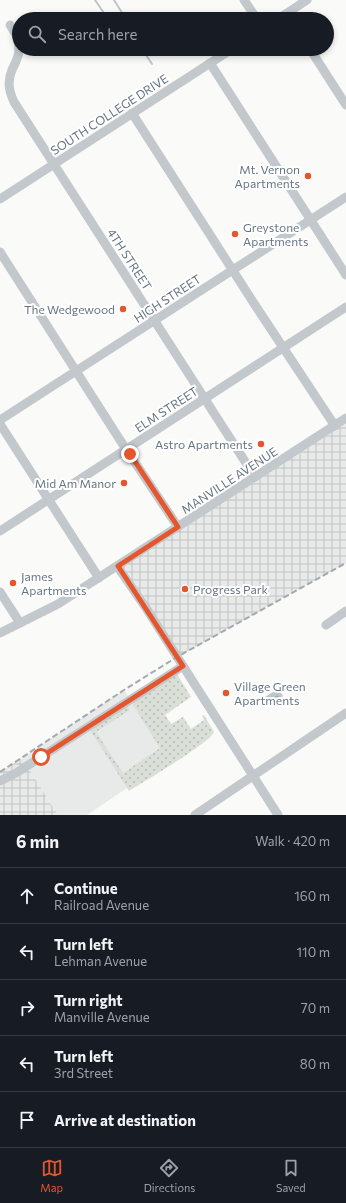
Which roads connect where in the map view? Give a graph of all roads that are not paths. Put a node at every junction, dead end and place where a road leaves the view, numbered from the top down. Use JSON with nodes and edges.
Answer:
{"nodes":[{"id":1,"x":244,"y":0,"type":"edge"},
{"id":2,"x":307,"y":0,"type":"edge"},
{"id":3,"x":252,"y":12,"type":"edge"},
{"id":4,"x":294,"y":12,"type":"edge"},
{"id":5,"x":10,"y":25,"type":"dead end"},
{"id":6,"x":12,"y":28,"type":"edge"},
{"id":7,"x":18,"y":56,"type":"edge"},
{"id":8,"x":221,"y":56,"type":"edge"},
{"id":9,"x":314,"y":56,"type":"edge"},
{"id":10,"x":210,"y":63,"type":"junction"},
{"id":11,"x":346,"y":105,"type":"edge"},
{"id":12,"x":132,"y":113,"type":"junction"},
{"id":13,"x":54,"y":164,"type":"junction"},
{"id":14,"x":346,"y":197,"type":"edge"},
{"id":15,"x":0,"y":199,"type":"edge"},
{"id":16,"x":311,"y":220,"type":"junction"},
{"id":17,"x":0,"y":252,"type":"edge"},
{"id":18,"x":233,"y":270,"type":"junction"},
{"id":19,"x":346,"y":275,"type":"edge"},
{"id":20,"x":346,"y":307,"type":"edge"},
{"id":21,"x":155,"y":320,"type":"junction"},
{"id":22,"x":284,"y":348,"type":"junction"},
{"id":23,"x":76,"y":371,"type":"junction"},
{"id":24,"x":204,"y":398,"type":"junction"},
{"id":25,"x":346,"y":418,"type":"edge"},
{"id":26,"x":0,"y":420,"type":"edge"},
{"id":27,"x":0,"y":424,"type":"edge"},
{"id":28,"x":335,"y":426,"type":"junction"},
{"id":29,"x":126,"y":449,"type":"junction"},
{"id":30,"x":255,"y":477,"type":"junction"},
{"id":31,"x":49,"y":499,"type":"junction"},
{"id":32,"x":178,"y":527,"type":"junction"},
{"id":33,"x":0,"y":530,"type":"edge"},
{"id":34,"x":118,"y":566,"type":"junction"},
{"id":35,"x":99,"y":578,"type":"junction"},
{"id":36,"x":0,"y":592,"type":"edge"},
{"id":37,"x":346,"y":612,"type":"edge"},
{"id":38,"x":20,"y":623,"type":"junction"},
{"id":39,"x":326,"y":625,"type":"dead end"},
{"id":40,"x":0,"y":633,"type":"edge"},
{"id":41,"x":183,"y":666,"type":"junction"},
{"id":42,"x":346,"y":713,"type":"edge"},
{"id":43,"x":253,"y":775,"type":"junction"},
{"id":44,"x":0,"y":781,"type":"edge"},
{"id":45,"x":195,"y":815,"type":"edge"},
{"id":46,"x":278,"y":815,"type":"edge"}],
"edges":[{"from":1,"to":3,"type":"street"},
{"from":2,"to":4,"type":"street"},
{"from":5,"to":6,"type":"street","name":"4TH STREET"},
{"from":7,"to":13,"type":"street","name":"4TH STREET"},
{"from":8,"to":10,"type":"street","name":"SOUTH COLLEGE DRIVE"},
{"from":9,"to":11,"type":"street"},
{"from":10,"to":12,"type":"street","name":"SOUTH COLLEGE DRIVE"},
{"from":10,"to":16,"type":"street"},
{"from":12,"to":13,"type":"street","name":"SOUTH COLLEGE DRIVE"},
{"from":12,"to":18,"type":"street"},
{"from":13,"to":15,"type":"street","name":"SOUTH COLLEGE DRIVE"},
{"from":13,"to":21,"type":"street","name":"4TH STREET"},
{"from":14,"to":16,"type":"street","name":"HIGH STREET"},
{"from":16,"to":18,"type":"street","name":"HIGH STREET"},
{"from":16,"to":19,"type":"street"},
{"from":17,"to":23,"type":"street"},
{"from":18,"to":21,"type":"street","name":"HIGH STREET"},
{"from":18,"to":22,"type":"street"},
{"from":20,"to":22,"type":"street","name":"ELM STREET"},
{"from":21,"to":23,"type":"street","name":"HIGH STREET"},
{"from":21,"to":24,"type":"street","name":"4TH STREET"},
{"from":22,"to":24,"type":"street","name":"ELM STREET"},
{"from":22,"to":28,"type":"street"},
{"from":23,"to":26,"type":"street","name":"HIGH STREET"},
{"from":23,"to":29,"type":"street"},
{"from":24,"to":29,"type":"street","name":"ELM STREET"},
{"from":24,"to":30,"type":"street","name":"4TH STREET"},
{"from":25,"to":28,"type":"street","name":"MANVILLE AVENUE"},
{"from":27,"to":31,"type":"street"},
{"from":28,"to":30,"type":"street","name":"MANVILLE AVENUE"},
{"from":29,"to":31,"type":"street","name":"ELM STREET"},
{"from":29,"to":32,"type":"street"},
{"from":30,"to":32,"type":"street","name":"MANVILLE AVENUE"},
{"from":31,"to":33,"type":"street","name":"ELM STREET"},
{"from":31,"to":35,"type":"street"},
{"from":32,"to":34,"type":"street","name":"MANVILLE AVENUE"},
{"from":34,"to":35,"type":"street","name":"MANVILLE AVENUE"},
{"from":34,"to":41,"type":"street"},
{"from":35,"to":38,"type":"street","name":"MANVILLE AVENUE"},
{"from":36,"to":38,"type":"street"},
{"from":37,"to":39,"type":"street"},
{"from":38,"to":40,"type":"street","name":"MANVILLE AVENUE"},
{"from":41,"to":43,"type":"street"},
{"from":41,"to":44,"type":"street"},
{"from":42,"to":43,"type":"street"},
{"from":43,"to":45,"type":"street"},
{"from":43,"to":46,"type":"street"}]}
